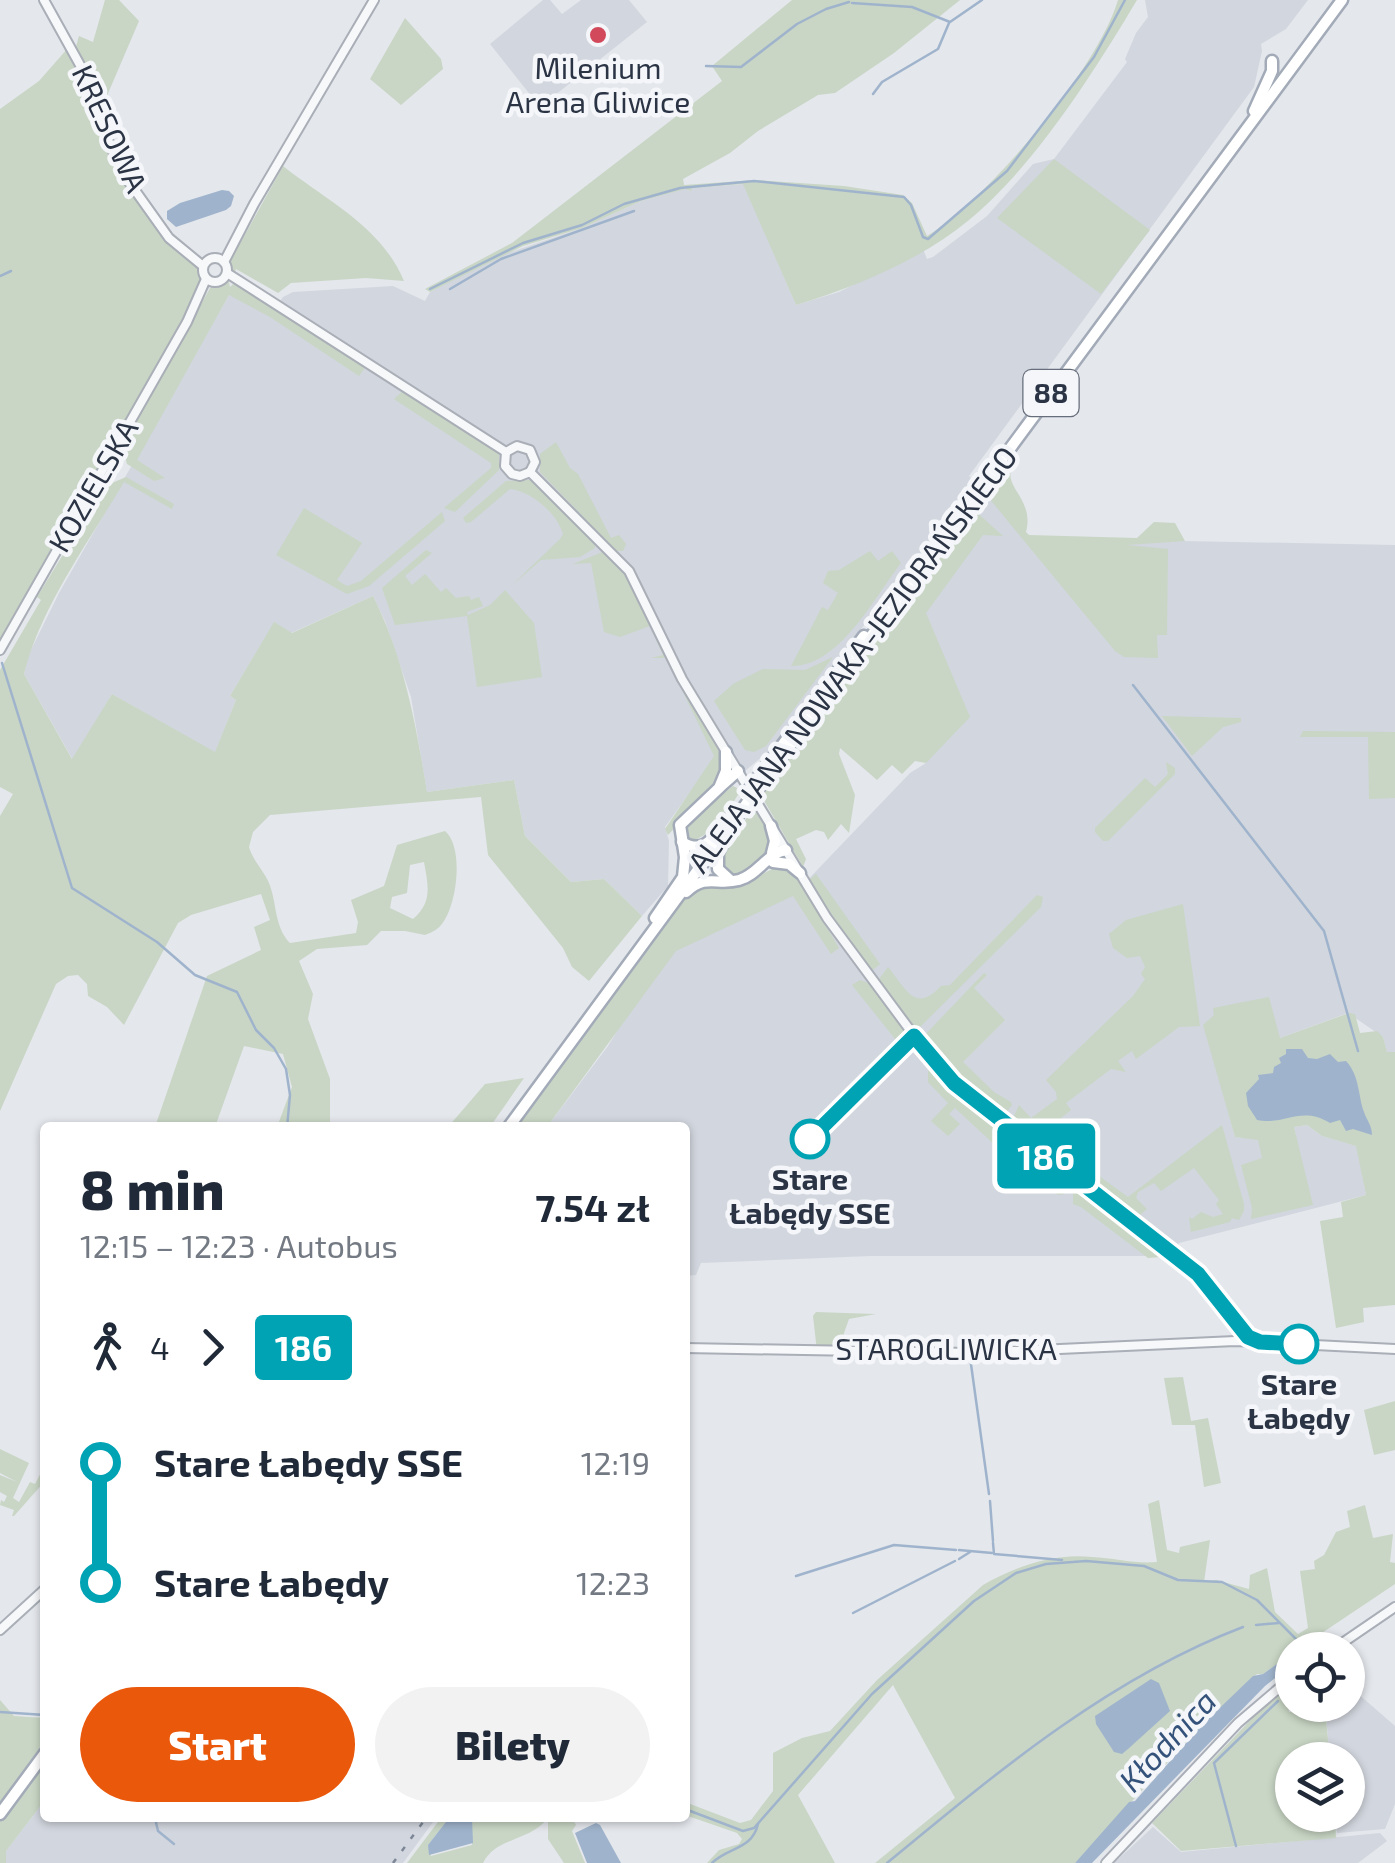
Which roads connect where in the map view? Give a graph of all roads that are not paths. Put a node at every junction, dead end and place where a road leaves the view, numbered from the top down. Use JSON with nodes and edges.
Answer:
{"nodes":[{"id":1,"x":44,"y":0,"type":"edge"},
{"id":2,"x":374,"y":0,"type":"edge"},
{"id":3,"x":1342,"y":0,"type":"edge"},
{"id":4,"x":1272,"y":61,"type":"dead end"},
{"id":5,"x":1237,"y":142,"type":"junction"},
{"id":6,"x":222,"y":260,"type":"junction"},
{"id":7,"x":205,"y":264,"type":"junction"},
{"id":8,"x":226,"y":276,"type":"junction"},
{"id":9,"x":209,"y":281,"type":"junction"},
{"id":10,"x":506,"y":452,"type":"junction"},
{"id":11,"x":530,"y":472,"type":"junction"},
{"id":12,"x":0,"y":650,"type":"edge"},
{"id":13,"x":726,"y":752,"type":"junction"},
{"id":14,"x":738,"y":771,"type":"junction"},
{"id":15,"x":724,"y":782,"type":"junction"},
{"id":16,"x":751,"y":791,"type":"junction"},
{"id":17,"x":735,"y":820,"type":"junction"},
{"id":18,"x":771,"y":826,"type":"junction"},
{"id":19,"x":682,"y":842,"type":"junction"},
{"id":20,"x":786,"y":850,"type":"junction"},
{"id":21,"x":769,"y":861,"type":"junction"},
{"id":22,"x":800,"y":874,"type":"junction"},
{"id":23,"x":730,"y":880,"type":"junction"},
{"id":24,"x":671,"y":907,"type":"junction"},
{"id":25,"x":588,"y":1018,"type":"junction"},
{"id":26,"x":512,"y":1122,"type":"edge"},
{"id":27,"x":1240,"y":1330,"type":"junction"},
{"id":28,"x":1239,"y":1342,"type":"junction"},
{"id":29,"x":1260,"y":1342,"type":"junction"},
{"id":30,"x":690,"y":1348,"type":"edge"},
{"id":31,"x":1395,"y":1349,"type":"edge"},
{"id":32,"x":40,"y":1594,"type":"edge"},
{"id":33,"x":1395,"y":1606,"type":"edge"},
{"id":34,"x":0,"y":1630,"type":"edge"},
{"id":35,"x":1358,"y":1632,"type":"edge"},
{"id":36,"x":1275,"y":1691,"type":"edge"},
{"id":37,"x":40,"y":1756,"type":"edge"},
{"id":38,"x":0,"y":1814,"type":"edge"},
{"id":39,"x":1106,"y":1863,"type":"edge"}],
"edges":[{"from":1,"to":7,"type":"street","name":"KRESOWA"},
{"from":2,"to":6,"type":"street"},
{"from":3,"to":5,"type":"main road","name":"ALEJA JANA NOWAKA-JEZIORAŃSKIEGO","number":"88"},
{"from":4,"to":5,"type":"main road"},
{"from":5,"to":16,"type":"main road","name":"ALEJA JANA NOWAKA-JEZIORAŃSKIEGO","number":"88"},
{"from":6,"to":7,"type":"street"},
{"from":6,"to":8,"type":"street"},
{"from":7,"to":9,"type":"street"},
{"from":8,"to":9,"type":"street"},
{"from":8,"to":10,"type":"street"},
{"from":9,"to":12,"type":"street","name":"KOZIELSKA"},
{"from":10,"to":11,"type":"street"},
{"from":10,"to":11,"type":"street"},
{"from":11,"to":13,"type":"street"},
{"from":13,"to":14,"type":"street"},
{"from":13,"to":15,"type":"main road"},
{"from":14,"to":15,"type":"main road"},
{"from":14,"to":16,"type":"street"},
{"from":15,"to":16,"type":"main road"},
{"from":15,"to":19,"type":"main road"},
{"from":16,"to":17,"type":"main road","name":"ALEJA JANA NOWAKA-JEZIORAŃSKIEGO","number":"88"},
{"from":16,"to":18,"type":"street"},
{"from":16,"to":19,"type":"main road"},
{"from":17,"to":23,"type":"main road"},
{"from":17,"to":24,"type":"main road","name":"ALEJA JANA NOWAKA-JEZIORAŃSKIEGO","number":"88"},
{"from":18,"to":20,"type":"street"},
{"from":18,"to":21,"type":"main road"},
{"from":19,"to":25,"type":"main road"},
{"from":20,"to":21,"type":"main road"},
{"from":20,"to":22,"type":"street"},
{"from":21,"to":22,"type":"main road"},
{"from":21,"to":23,"type":"main road"},
{"from":22,"to":27,"type":"street"},
{"from":23,"to":24,"type":"main road"},
{"from":24,"to":25,"type":"main road","name":"ALEJA JANA NOWAKA-JEZIORAŃSKIEGO","number":"88"},
{"from":25,"to":26,"type":"main road","name":"ALEJA JANA NOWAKA-JEZIORAŃSKIEGO","number":"88"},
{"from":27,"to":28,"type":"street"},
{"from":27,"to":29,"type":"street"},
{"from":28,"to":29,"type":"street","name":"STAROGLIWICKA"},
{"from":28,"to":30,"type":"street","name":"STAROGLIWICKA"},
{"from":29,"to":31,"type":"street","name":"STAROGLIWICKA"},
{"from":32,"to":34,"type":"street"},
{"from":33,"to":35,"type":"street"},
{"from":36,"to":39,"type":"street"},
{"from":37,"to":38,"type":"main road"}]}
